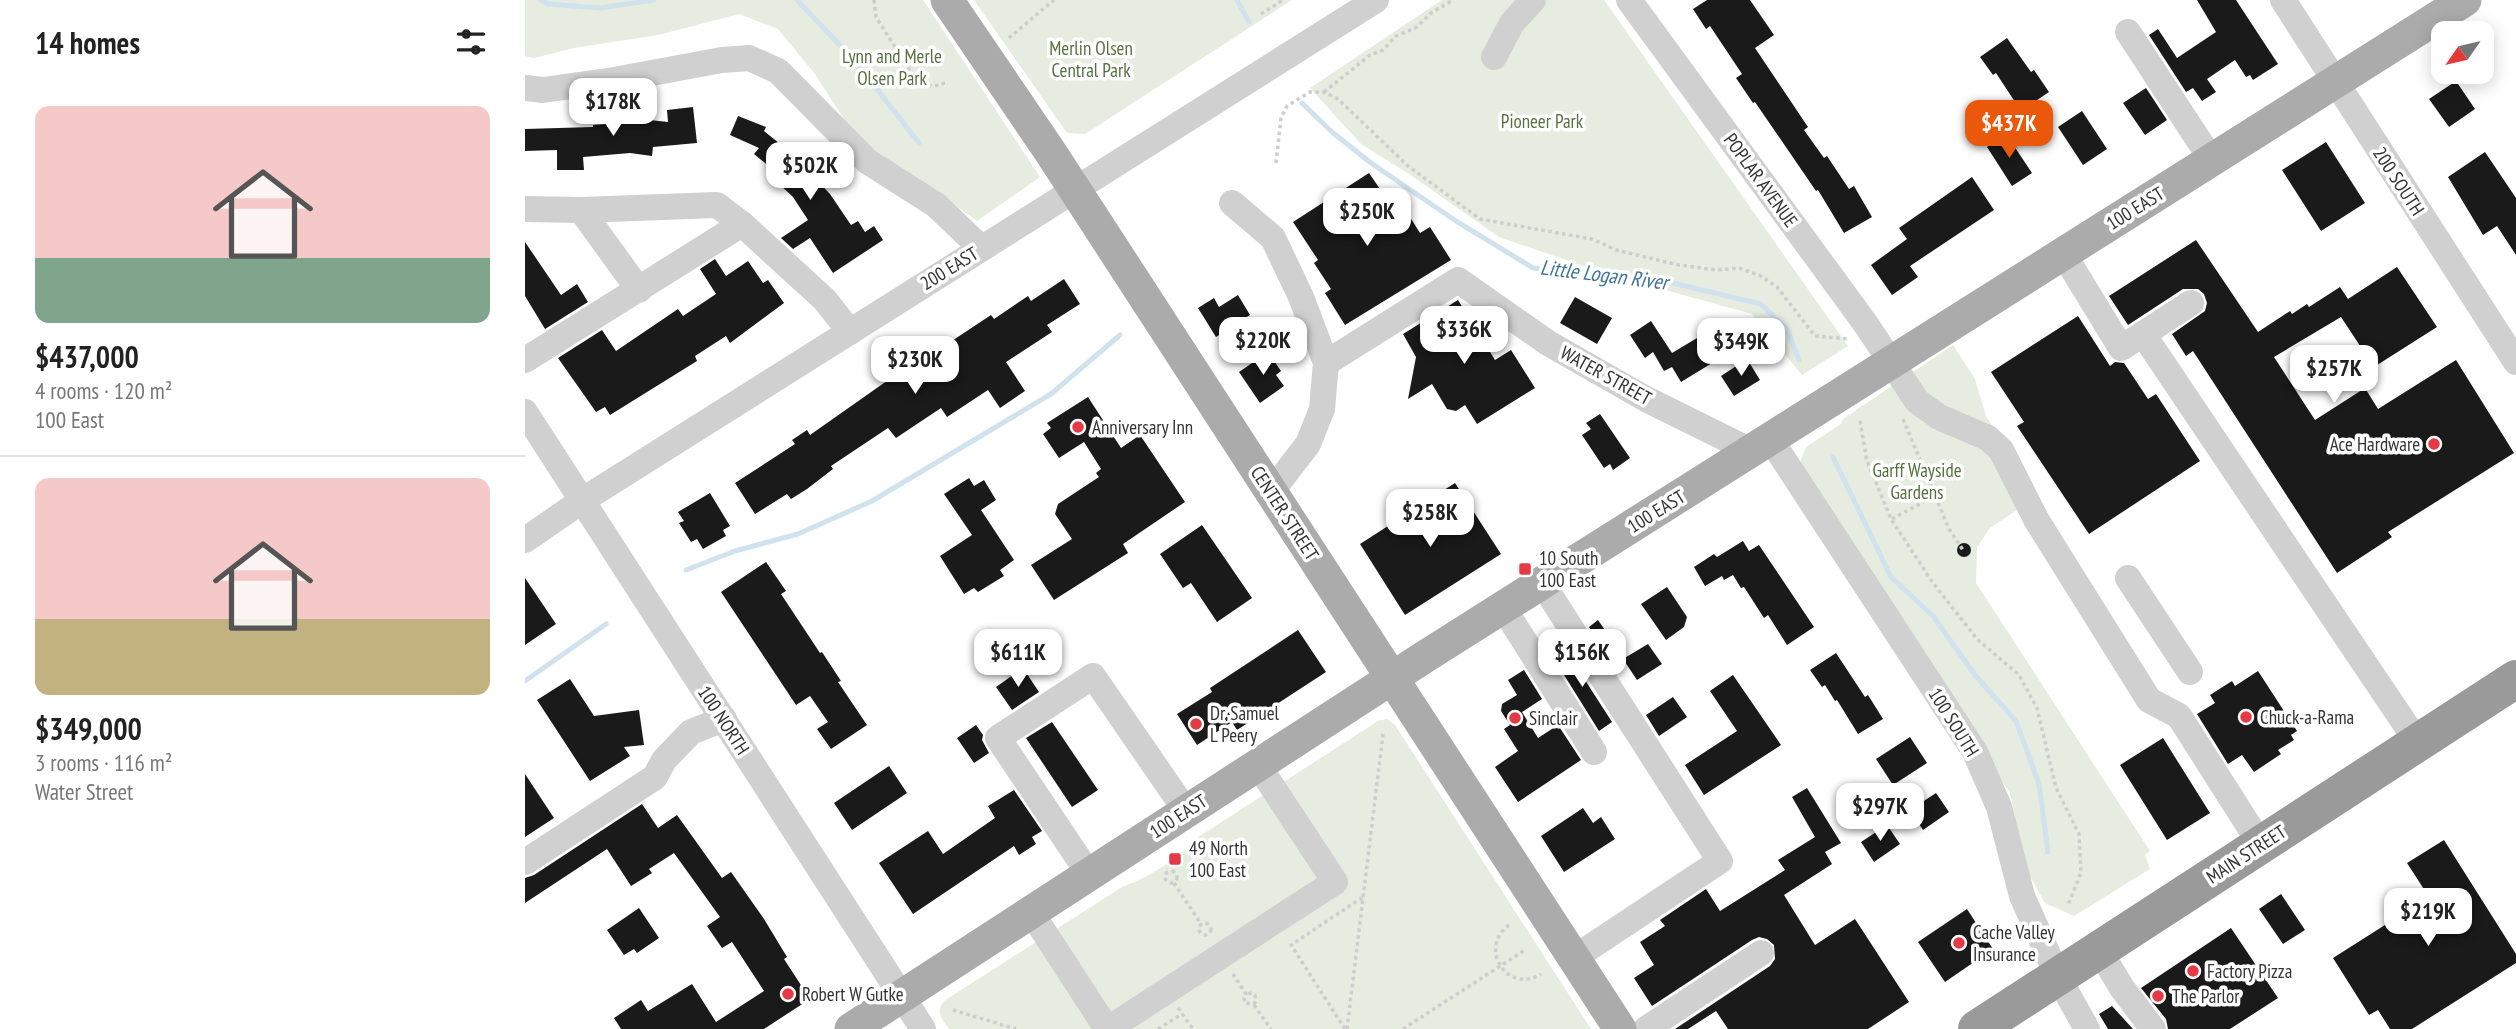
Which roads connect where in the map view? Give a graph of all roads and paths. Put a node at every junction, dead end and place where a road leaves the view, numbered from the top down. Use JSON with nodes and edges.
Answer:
{"nodes":[{"id":1,"x":874,"y":0,"type":"edge"},
{"id":2,"x":947,"y":0,"type":"edge"},
{"id":3,"x":1054,"y":0,"type":"edge"},
{"id":4,"x":1283,"y":0,"type":"edge"},
{"id":5,"x":1376,"y":0,"type":"edge"},
{"id":6,"x":1454,"y":0,"type":"edge"},
{"id":7,"x":1533,"y":0,"type":"edge"},
{"id":8,"x":1629,"y":0,"type":"edge"},
{"id":9,"x":2283,"y":0,"type":"edge"},
{"id":10,"x":2465,"y":0,"type":"edge"},
{"id":11,"x":1261,"y":14,"type":"dead end"},
{"id":12,"x":2128,"y":32,"type":"dead end"},
{"id":13,"x":1010,"y":38,"type":"dead end"},
{"id":14,"x":1494,"y":57,"type":"dead end"},
{"id":15,"x":2335,"y":81,"type":"junction"},
{"id":16,"x":945,"y":83,"type":"dead end"},
{"id":17,"x":525,"y":88,"type":"edge"},
{"id":18,"x":1324,"y":92,"type":"junction"},
{"id":19,"x":2211,"y":159,"type":"junction"},
{"id":20,"x":1276,"y":163,"type":"dead end"},
{"id":21,"x":1075,"y":189,"type":"junction"},
{"id":22,"x":1232,"y":204,"type":"dead end"},
{"id":23,"x":525,"y":209,"type":"edge"},
{"id":24,"x":581,"y":210,"type":"junction"},
{"id":25,"x":743,"y":224,"type":"junction"},
{"id":26,"x":981,"y":248,"type":"junction"},
{"id":27,"x":2063,"y":253,"type":"junction"},
{"id":28,"x":639,"y":290,"type":"junction"},
{"id":29,"x":2191,"y":303,"type":"dead end"},
{"id":30,"x":850,"y":332,"type":"junction"},
{"id":31,"x":2143,"y":334,"type":"junction"},
{"id":32,"x":1851,"y":339,"type":"dead end"},
{"id":33,"x":525,"y":360,"type":"edge"},
{"id":34,"x":2516,"y":362,"type":"edge"},
{"id":35,"x":1326,"y":363,"type":"junction"},
{"id":36,"x":1884,"y":367,"type":"junction"},
{"id":37,"x":1899,"y":410,"type":"dead end"},
{"id":38,"x":525,"y":412,"type":"edge"},
{"id":39,"x":1860,"y":421,"type":"dead end"},
{"id":40,"x":1771,"y":440,"type":"junction"},
{"id":41,"x":1271,"y":492,"type":"junction"},
{"id":42,"x":1936,"y":495,"type":"junction"},
{"id":43,"x":583,"y":500,"type":"junction"},
{"id":44,"x":1891,"y":519,"type":"junction"},
{"id":45,"x":525,"y":540,"type":"edge"},
{"id":46,"x":1963,"y":550,"type":"dead end"},
{"id":47,"x":2128,"y":578,"type":"dead end"},
{"id":48,"x":1542,"y":583,"type":"junction"},
{"id":49,"x":1503,"y":607,"type":"junction"},
{"id":50,"x":2190,"y":672,"type":"dead end"},
{"id":51,"x":1392,"y":678,"type":"junction"},
{"id":52,"x":2516,"y":679,"type":"edge"},
{"id":53,"x":724,"y":719,"type":"junction"},
{"id":54,"x":1383,"y":734,"type":"dead end"},
{"id":55,"x":2418,"y":743,"type":"junction"},
{"id":56,"x":1594,"y":752,"type":"dead end"},
{"id":57,"x":1258,"y":765,"type":"junction"},
{"id":58,"x":1186,"y":811,"type":"junction"},
{"id":59,"x":2262,"y":845,"type":"junction"},
{"id":60,"x":525,"y":862,"type":"edge"},
{"id":61,"x":1089,"y":874,"type":"junction"},
{"id":62,"x":1174,"y":883,"type":"dead end"},
{"id":63,"x":1363,"y":897,"type":"junction"},
{"id":64,"x":2067,"y":905,"type":"dead end"},
{"id":65,"x":1031,"y":912,"type":"junction"},
{"id":66,"x":1201,"y":924,"type":"dead end"},
{"id":67,"x":1509,"y":925,"type":"dead end"},
{"id":68,"x":1525,"y":950,"type":"dead end"},
{"id":69,"x":2099,"y":950,"type":"junction"},
{"id":70,"x":1761,"y":953,"type":"dead end"},
{"id":71,"x":1574,"y":958,"type":"junction"},
{"id":72,"x":1499,"y":966,"type":"junction"},
{"id":73,"x":1541,"y":974,"type":"dead end"},
{"id":74,"x":2058,"y":977,"type":"junction"},
{"id":75,"x":901,"y":996,"type":"junction"},
{"id":76,"x":1254,"y":1004,"type":"dead end"},
{"id":77,"x":1177,"y":1006,"type":"dead end"},
{"id":78,"x":953,"y":1010,"type":"dead end"},
{"id":79,"x":1182,"y":1014,"type":"junction"},
{"id":80,"x":851,"y":1029,"type":"edge"},
{"id":81,"x":923,"y":1029,"type":"edge"},
{"id":82,"x":1016,"y":1029,"type":"edge"},
{"id":83,"x":1108,"y":1029,"type":"edge"},
{"id":84,"x":1158,"y":1029,"type":"edge"},
{"id":85,"x":1193,"y":1029,"type":"edge"},
{"id":86,"x":1271,"y":1029,"type":"edge"},
{"id":87,"x":1346,"y":1029,"type":"edge"},
{"id":88,"x":1403,"y":1029,"type":"edge"},
{"id":89,"x":1620,"y":1029,"type":"edge"},
{"id":90,"x":1646,"y":1029,"type":"edge"},
{"id":91,"x":1977,"y":1029,"type":"edge"},
{"id":92,"x":2087,"y":1029,"type":"edge"},
{"id":93,"x":2153,"y":1029,"type":"edge"}],
"edges":[{"from":1,"to":16,"type":"path"},
{"from":2,"to":21,"type":"main road","name":"CENTER STREET"},
{"from":3,"to":13,"type":"path"},
{"from":4,"to":11,"type":"path"},
{"from":5,"to":21,"type":"street","name":"200 EAST"},
{"from":6,"to":18,"type":"path"},
{"from":7,"to":14,"type":"street"},
{"from":8,"to":36,"type":"street","name":"POPLAR AVENUE"},
{"from":9,"to":15,"type":"street","name":"200 SOUTH"},
{"from":10,"to":15,"type":"main road","name":"100 EAST"},
{"from":12,"to":19,"type":"street"},
{"from":15,"to":19,"type":"main road","name":"100 EAST"},
{"from":15,"to":34,"type":"street","name":"200 SOUTH"},
{"from":17,"to":26,"type":"street"},
{"from":18,"to":20,"type":"path"},
{"from":18,"to":32,"type":"path"},
{"from":19,"to":27,"type":"main road","name":"100 EAST"},
{"from":21,"to":26,"type":"street","name":"200 EAST"},
{"from":21,"to":41,"type":"main road","name":"CENTER STREET"},
{"from":22,"to":35,"type":"street"},
{"from":23,"to":24,"type":"street"},
{"from":24,"to":25,"type":"street"},
{"from":24,"to":28,"type":"street"},
{"from":25,"to":28,"type":"street"},
{"from":25,"to":30,"type":"street"},
{"from":26,"to":30,"type":"street","name":"200 EAST"},
{"from":27,"to":31,"type":"street"},
{"from":27,"to":36,"type":"main road","name":"100 EAST"},
{"from":28,"to":33,"type":"street"},
{"from":29,"to":31,"type":"street"},
{"from":30,"to":43,"type":"street","name":"200 EAST"},
{"from":31,"to":55,"type":"street"},
{"from":35,"to":40,"type":"street","name":"WATER STREET"},
{"from":35,"to":41,"type":"street"},
{"from":36,"to":40,"type":"main road","name":"100 EAST"},
{"from":36,"to":59,"type":"street","name":"POPLAR AVENUE"},
{"from":37,"to":42,"type":"path"},
{"from":38,"to":43,"type":"street","name":"100 NORTH"},
{"from":39,"to":44,"type":"path"},
{"from":40,"to":48,"type":"main road","name":"100 EAST"},
{"from":40,"to":74,"type":"street","name":"100 SOUTH"},
{"from":41,"to":51,"type":"main road","name":"CENTER STREET"},
{"from":42,"to":44,"type":"path"},
{"from":42,"to":46,"type":"path"},
{"from":43,"to":45,"type":"street","name":"200 EAST"},
{"from":43,"to":53,"type":"street","name":"100 NORTH"},
{"from":44,"to":64,"type":"path"},
{"from":47,"to":50,"type":"street"},
{"from":48,"to":49,"type":"main road","name":"100 EAST"},
{"from":48,"to":71,"type":"street"},
{"from":49,"to":51,"type":"main road","name":"100 EAST"},
{"from":49,"to":56,"type":"street"},
{"from":51,"to":57,"type":"main road","name":"100 EAST"},
{"from":51,"to":71,"type":"main road","name":"CENTER STREET"},
{"from":52,"to":55,"type":"highway","name":"MAIN STREET"},
{"from":53,"to":60,"type":"street"},
{"from":53,"to":75,"type":"street","name":"100 NORTH"},
{"from":54,"to":63,"type":"path"},
{"from":55,"to":59,"type":"highway","name":"MAIN STREET"},
{"from":57,"to":58,"type":"main road","name":"100 EAST"},
{"from":57,"to":83,"type":"street"},
{"from":58,"to":61,"type":"main road","name":"100 EAST"},
{"from":58,"to":61,"type":"street"},
{"from":59,"to":69,"type":"highway","name":"MAIN STREET"},
{"from":61,"to":65,"type":"main road","name":"100 EAST"},
{"from":62,"to":66,"type":"path"},
{"from":63,"to":87,"type":"path"},
{"from":63,"to":87,"type":"path"},
{"from":65,"to":75,"type":"main road","name":"100 EAST"},
{"from":65,"to":83,"type":"street"},
{"from":67,"to":72,"type":"path"},
{"from":68,"to":72,"type":"path"},
{"from":69,"to":74,"type":"highway","name":"MAIN STREET"},
{"from":69,"to":93,"type":"street"},
{"from":70,"to":90,"type":"street"},
{"from":71,"to":89,"type":"main road","name":"CENTER STREET"},
{"from":72,"to":73,"type":"path"},
{"from":72,"to":88,"type":"path"},
{"from":74,"to":91,"type":"highway","name":"MAIN STREET"},
{"from":74,"to":92,"type":"street","name":"100 SOUTH"},
{"from":75,"to":80,"type":"main road","name":"100 EAST"},
{"from":75,"to":81,"type":"street","name":"100 NORTH"},
{"from":76,"to":86,"type":"path"},
{"from":77,"to":79,"type":"path"},
{"from":78,"to":82,"type":"path"},
{"from":79,"to":84,"type":"path"},
{"from":79,"to":85,"type":"path"}]}
